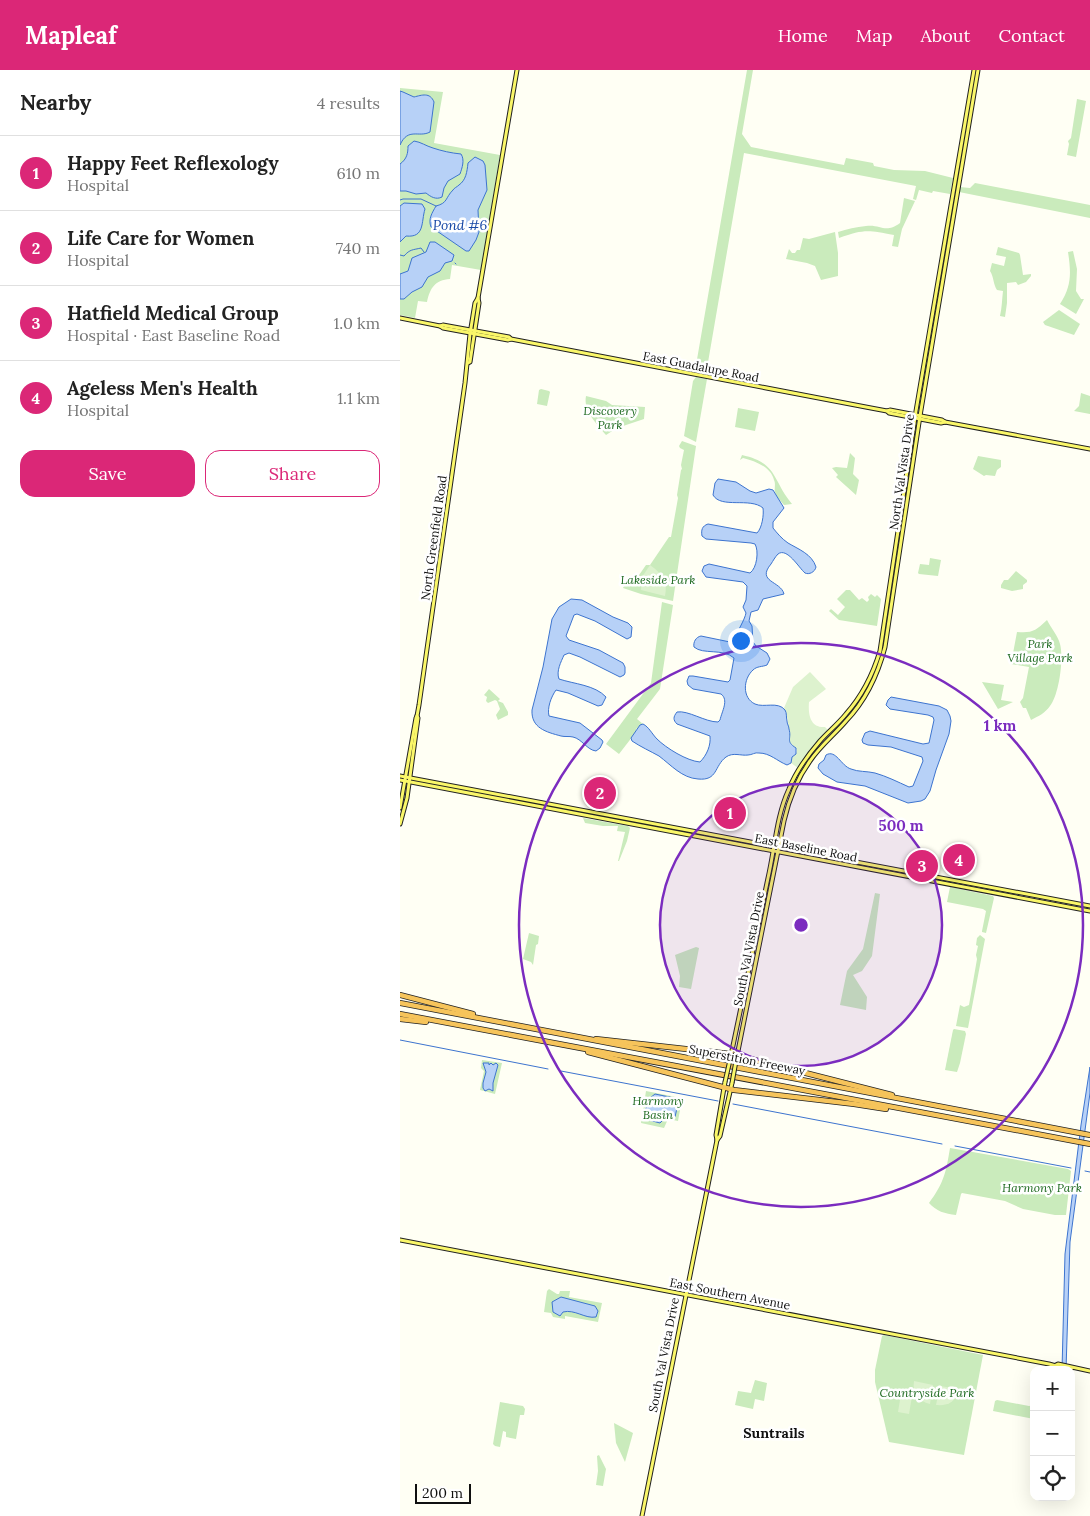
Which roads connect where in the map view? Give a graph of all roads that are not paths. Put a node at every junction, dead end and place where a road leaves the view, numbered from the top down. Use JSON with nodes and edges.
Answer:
{"nodes":[{"id":1,"x":517,"y":70,"type":"edge"},
{"id":2,"x":974,"y":70,"type":"edge"},
{"id":3,"x":978,"y":70,"type":"edge"},
{"id":4,"x":976,"y":84,"type":"junction"},
{"id":5,"x":478,"y":298,"type":"junction"},
{"id":6,"x":400,"y":318,"type":"edge"},
{"id":7,"x":472,"y":332,"type":"junction"},
{"id":8,"x":917,"y":417,"type":"junction"},
{"id":9,"x":1090,"y":449,"type":"edge"},
{"id":10,"x":400,"y":776,"type":"edge"},
{"id":11,"x":407,"y":779,"type":"junction"},
{"id":12,"x":400,"y":780,"type":"edge"},
{"id":13,"x":552,"y":807,"type":"junction"},
{"id":14,"x":400,"y":808,"type":"edge"},
{"id":15,"x":400,"y":824,"type":"edge"},
{"id":16,"x":744,"y":841,"type":"junction"},
{"id":17,"x":732,"y":843,"type":"junction"},
{"id":18,"x":777,"y":849,"type":"junction"},
{"id":19,"x":766,"y":889,"type":"junction"},
{"id":20,"x":1072,"y":903,"type":"junction"},
{"id":21,"x":1062,"y":905,"type":"junction"},
{"id":22,"x":767,"y":906,"type":"junction"},
{"id":23,"x":1090,"y":906,"type":"edge"},
{"id":24,"x":1090,"y":910,"type":"edge"},
{"id":25,"x":400,"y":995,"type":"edge"},
{"id":26,"x":400,"y":1003,"type":"edge"},
{"id":27,"x":400,"y":1014,"type":"edge"},
{"id":28,"x":400,"y":1019,"type":"edge"},
{"id":29,"x":445,"y":1023,"type":"junction"},
{"id":30,"x":509,"y":1024,"type":"junction"},
{"id":31,"x":587,"y":1040,"type":"junction"},
{"id":32,"x":555,"y":1043,"type":"junction"},
{"id":33,"x":731,"y":1054,"type":"junction"},
{"id":34,"x":737,"y":1058,"type":"junction"},
{"id":35,"x":724,"y":1088,"type":"junction"},
{"id":36,"x":731,"y":1090,"type":"junction"},
{"id":37,"x":932,"y":1106,"type":"junction"},
{"id":38,"x":900,"y":1109,"type":"junction"},
{"id":39,"x":1090,"y":1135,"type":"edge"},
{"id":40,"x":717,"y":1140,"type":"junction"},
{"id":41,"x":1090,"y":1144,"type":"edge"},
{"id":42,"x":400,"y":1240,"type":"edge"},
{"id":43,"x":685,"y":1295,"type":"junction"},
{"id":44,"x":1090,"y":1371,"type":"edge"},
{"id":45,"x":642,"y":1516,"type":"edge"}],
"edges":[{"from":1,"to":5,"type":"main road"},
{"from":2,"to":4,"type":"main road"},
{"from":2,"to":8,"type":"main road","name":"North Val Vista Drive"},
{"from":3,"to":4,"type":"main road","name":"North Val Vista Drive"},
{"from":4,"to":8,"type":"main road","name":"North Val Vista Drive"},
{"from":5,"to":7,"type":"main road"},
{"from":5,"to":7,"type":"main road"},
{"from":6,"to":7,"type":"main road","name":"East Guadalupe Road"},
{"from":7,"to":8,"type":"main road","name":"East Guadalupe Road"},
{"from":7,"to":11,"type":"main road","name":"North Greenfield Road"},
{"from":8,"to":9,"type":"main road","name":"East Guadalupe Road"},
{"from":8,"to":18,"type":"main road","name":"North Val Vista Drive"},
{"from":10,"to":11,"type":"main road","name":"East Baseline Road"},
{"from":11,"to":12,"type":"main road","name":"East Baseline Road"},
{"from":11,"to":13,"type":"main road","name":"East Baseline Road"},
{"from":11,"to":14,"type":"main road"},
{"from":11,"to":15,"type":"main road"},
{"from":13,"to":16,"type":"main road","name":"East Baseline Road"},
{"from":13,"to":17,"type":"main road","name":"East Baseline Road"},
{"from":16,"to":17,"type":"main road"},
{"from":16,"to":18,"type":"main road","name":"East Baseline Road"},
{"from":17,"to":18,"type":"main road","name":"East Baseline Road"},
{"from":18,"to":19,"type":"main road","name":"South Val Vista Drive"},
{"from":18,"to":20,"type":"main road","name":"East Baseline Road"},
{"from":18,"to":21,"type":"main road","name":"East Baseline Road"},
{"from":18,"to":22,"type":"main road","name":"South Val Vista Drive"},
{"from":19,"to":22,"type":"main road"},
{"from":19,"to":33,"type":"main road","name":"South Val Vista Drive"},
{"from":20,"to":21,"type":"main road"},
{"from":20,"to":23,"type":"main road","name":"East Baseline Road"},
{"from":21,"to":24,"type":"main road","name":"East Baseline Road"},
{"from":22,"to":34,"type":"main road","name":"South Val Vista Drive"},
{"from":25,"to":30,"type":"highway"},
{"from":26,"to":30,"type":"highway"},
{"from":27,"to":29,"type":"highway","name":"Superstition Freeway"},
{"from":28,"to":29,"type":"highway"},
{"from":29,"to":32,"type":"highway","name":"Superstition Freeway"},
{"from":30,"to":31,"type":"highway","name":"Superstition Freeway"},
{"from":31,"to":33,"type":"highway"},
{"from":31,"to":37,"type":"highway","name":"Superstition Freeway"},
{"from":32,"to":35,"type":"highway"},
{"from":32,"to":38,"type":"highway","name":"Superstition Freeway"},
{"from":33,"to":34,"type":"highway"},
{"from":33,"to":35,"type":"main road","name":"South Val Vista Drive","bridge":true},
{"from":34,"to":36,"type":"main road","name":"South Val Vista Drive","bridge":true},
{"from":34,"to":37,"type":"highway"},
{"from":35,"to":36,"type":"highway"},
{"from":35,"to":40,"type":"main road","name":"South Val Vista Drive"},
{"from":36,"to":38,"type":"highway"},
{"from":36,"to":40,"type":"main road","name":"South Val Vista Drive"},
{"from":37,"to":39,"type":"highway","name":"Superstition Freeway"},
{"from":38,"to":41,"type":"highway","name":"Superstition Freeway"},
{"from":40,"to":43,"type":"main road","name":"South Val Vista Drive"},
{"from":42,"to":43,"type":"main road","name":"East Southern Avenue"},
{"from":43,"to":44,"type":"main road","name":"East Southern Avenue"},
{"from":43,"to":45,"type":"main road","name":"South Val Vista Drive"}]}
